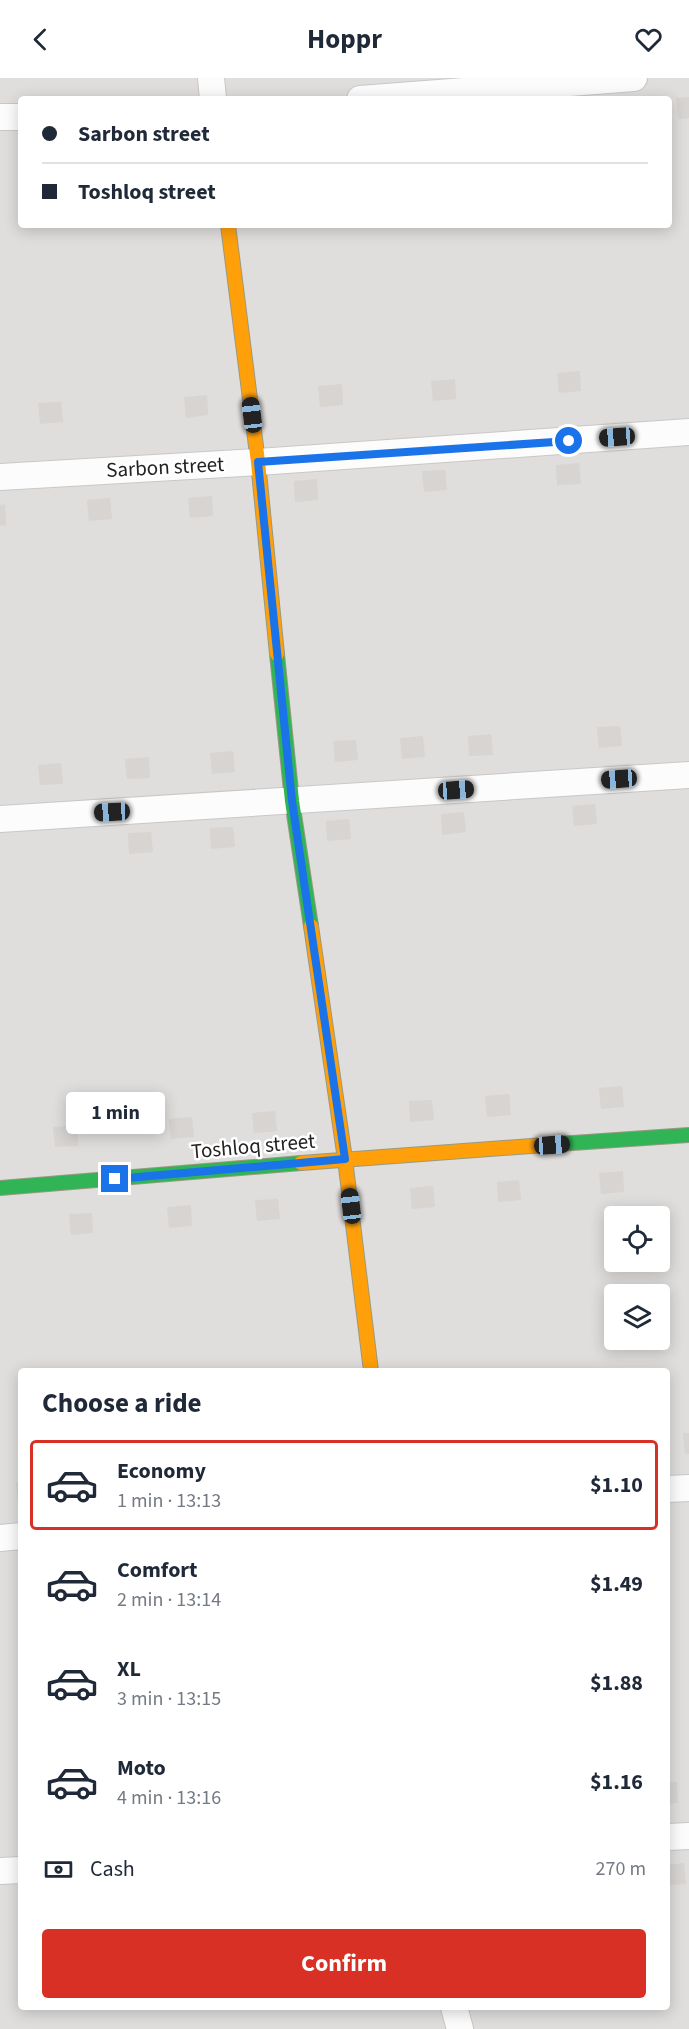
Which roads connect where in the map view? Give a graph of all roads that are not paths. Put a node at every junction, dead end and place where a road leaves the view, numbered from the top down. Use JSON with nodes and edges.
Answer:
{"nodes":[{"id":1,"x":211,"y":78,"type":"edge"},
{"id":2,"x":634,"y":78,"type":"edge"},
{"id":3,"x":213,"y":96,"type":"edge"},
{"id":4,"x":399,"y":96,"type":"edge"},
{"id":5,"x":0,"y":117,"type":"edge"},
{"id":6,"x":18,"y":117,"type":"edge"},
{"id":7,"x":228,"y":228,"type":"edge"},
{"id":8,"x":689,"y":432,"type":"edge"},
{"id":9,"x":258,"y":462,"type":"junction"},
{"id":10,"x":0,"y":477,"type":"edge"},
{"id":11,"x":689,"y":775,"type":"edge"},
{"id":12,"x":292,"y":801,"type":"junction"},
{"id":13,"x":0,"y":819,"type":"edge"},
{"id":14,"x":689,"y":1135,"type":"edge"},
{"id":15,"x":345,"y":1159,"type":"junction"},
{"id":16,"x":0,"y":1188,"type":"edge"},
{"id":17,"x":371,"y":1368,"type":"edge"},
{"id":18,"x":689,"y":1488,"type":"edge"},
{"id":19,"x":670,"y":1489,"type":"edge"},
{"id":20,"x":18,"y":1536,"type":"edge"},
{"id":21,"x":0,"y":1538,"type":"edge"},
{"id":22,"x":689,"y":1836,"type":"edge"},
{"id":23,"x":670,"y":1837,"type":"edge"},
{"id":24,"x":18,"y":1870,"type":"edge"},
{"id":25,"x":0,"y":1871,"type":"edge"},
{"id":26,"x":455,"y":2010,"type":"edge"},
{"id":27,"x":460,"y":2029,"type":"edge"}],
"edges":[{"from":1,"to":3,"type":"street"},
{"from":2,"to":4,"type":"street"},
{"from":5,"to":6,"type":"street"},
{"from":7,"to":9,"type":"street"},
{"from":8,"to":9,"type":"street","name":"Sarbon street"},
{"from":9,"to":10,"type":"street","name":"Sarbon street"},
{"from":9,"to":12,"type":"street"},
{"from":11,"to":12,"type":"street"},
{"from":12,"to":13,"type":"street"},
{"from":12,"to":15,"type":"street"},
{"from":14,"to":15,"type":"street","name":"Toshloq street"},
{"from":15,"to":16,"type":"street","name":"Toshloq street"},
{"from":15,"to":17,"type":"street"},
{"from":18,"to":19,"type":"street"},
{"from":20,"to":21,"type":"street"},
{"from":22,"to":23,"type":"street"},
{"from":24,"to":25,"type":"street"},
{"from":26,"to":27,"type":"street"}]}
